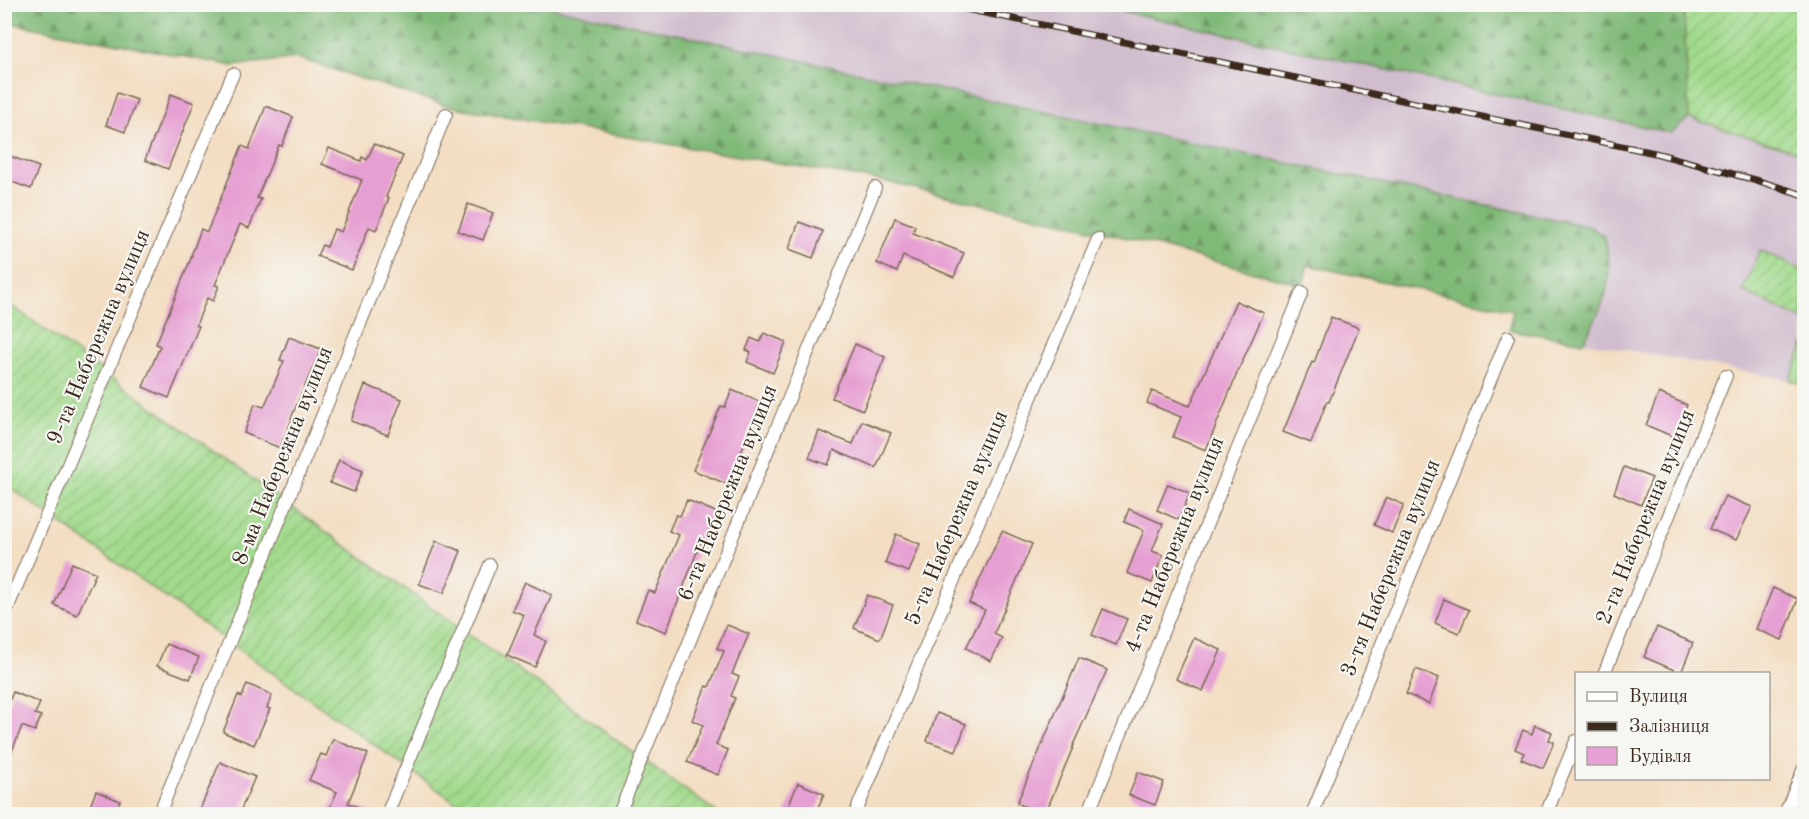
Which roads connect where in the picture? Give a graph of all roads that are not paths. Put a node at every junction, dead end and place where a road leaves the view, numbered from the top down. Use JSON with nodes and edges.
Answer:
{"nodes":[{"id":1,"x":233,"y":74,"type":"dead end"},
{"id":2,"x":446,"y":114,"type":"dead end"},
{"id":3,"x":875,"y":188,"type":"dead end"},
{"id":4,"x":1098,"y":239,"type":"dead end"},
{"id":5,"x":1302,"y":292,"type":"dead end"},
{"id":6,"x":1508,"y":337,"type":"dead end"},
{"id":7,"x":1726,"y":376,"type":"dead end"},
{"id":8,"x":490,"y":565,"type":"dead end"},
{"id":9,"x":4,"y":616,"type":"edge"},
{"id":10,"x":1605,"y":672,"type":"edge"},
{"id":11,"x":1575,"y":743,"type":"edge"},
{"id":12,"x":1804,"y":768,"type":"edge"},
{"id":13,"x":159,"y":814,"type":"edge"},
{"id":14,"x":387,"y":814,"type":"edge"},
{"id":15,"x":619,"y":814,"type":"edge"},
{"id":16,"x":855,"y":814,"type":"edge"},
{"id":17,"x":1088,"y":814,"type":"edge"},
{"id":18,"x":1312,"y":814,"type":"edge"},
{"id":19,"x":1546,"y":814,"type":"edge"},
{"id":20,"x":1785,"y":814,"type":"edge"}],
"edges":[{"from":1,"to":9,"type":"street","name":"9-та Набережна вулиця"},
{"from":2,"to":13,"type":"street","name":"8-ма Набережна вулиця"},
{"from":3,"to":15,"type":"street","name":"6-та Набережна вулиця"},
{"from":4,"to":16,"type":"street","name":"5-та Набережна вулиця"},
{"from":5,"to":17,"type":"street","name":"4-та Набережна вулиця"},
{"from":6,"to":18,"type":"street","name":"3-тя Набережна вулиця"},
{"from":7,"to":10,"type":"street","name":"2-га Набережна вулиця"},
{"from":8,"to":14,"type":"street"},
{"from":11,"to":19,"type":"street"},
{"from":12,"to":20,"type":"street"}]}
